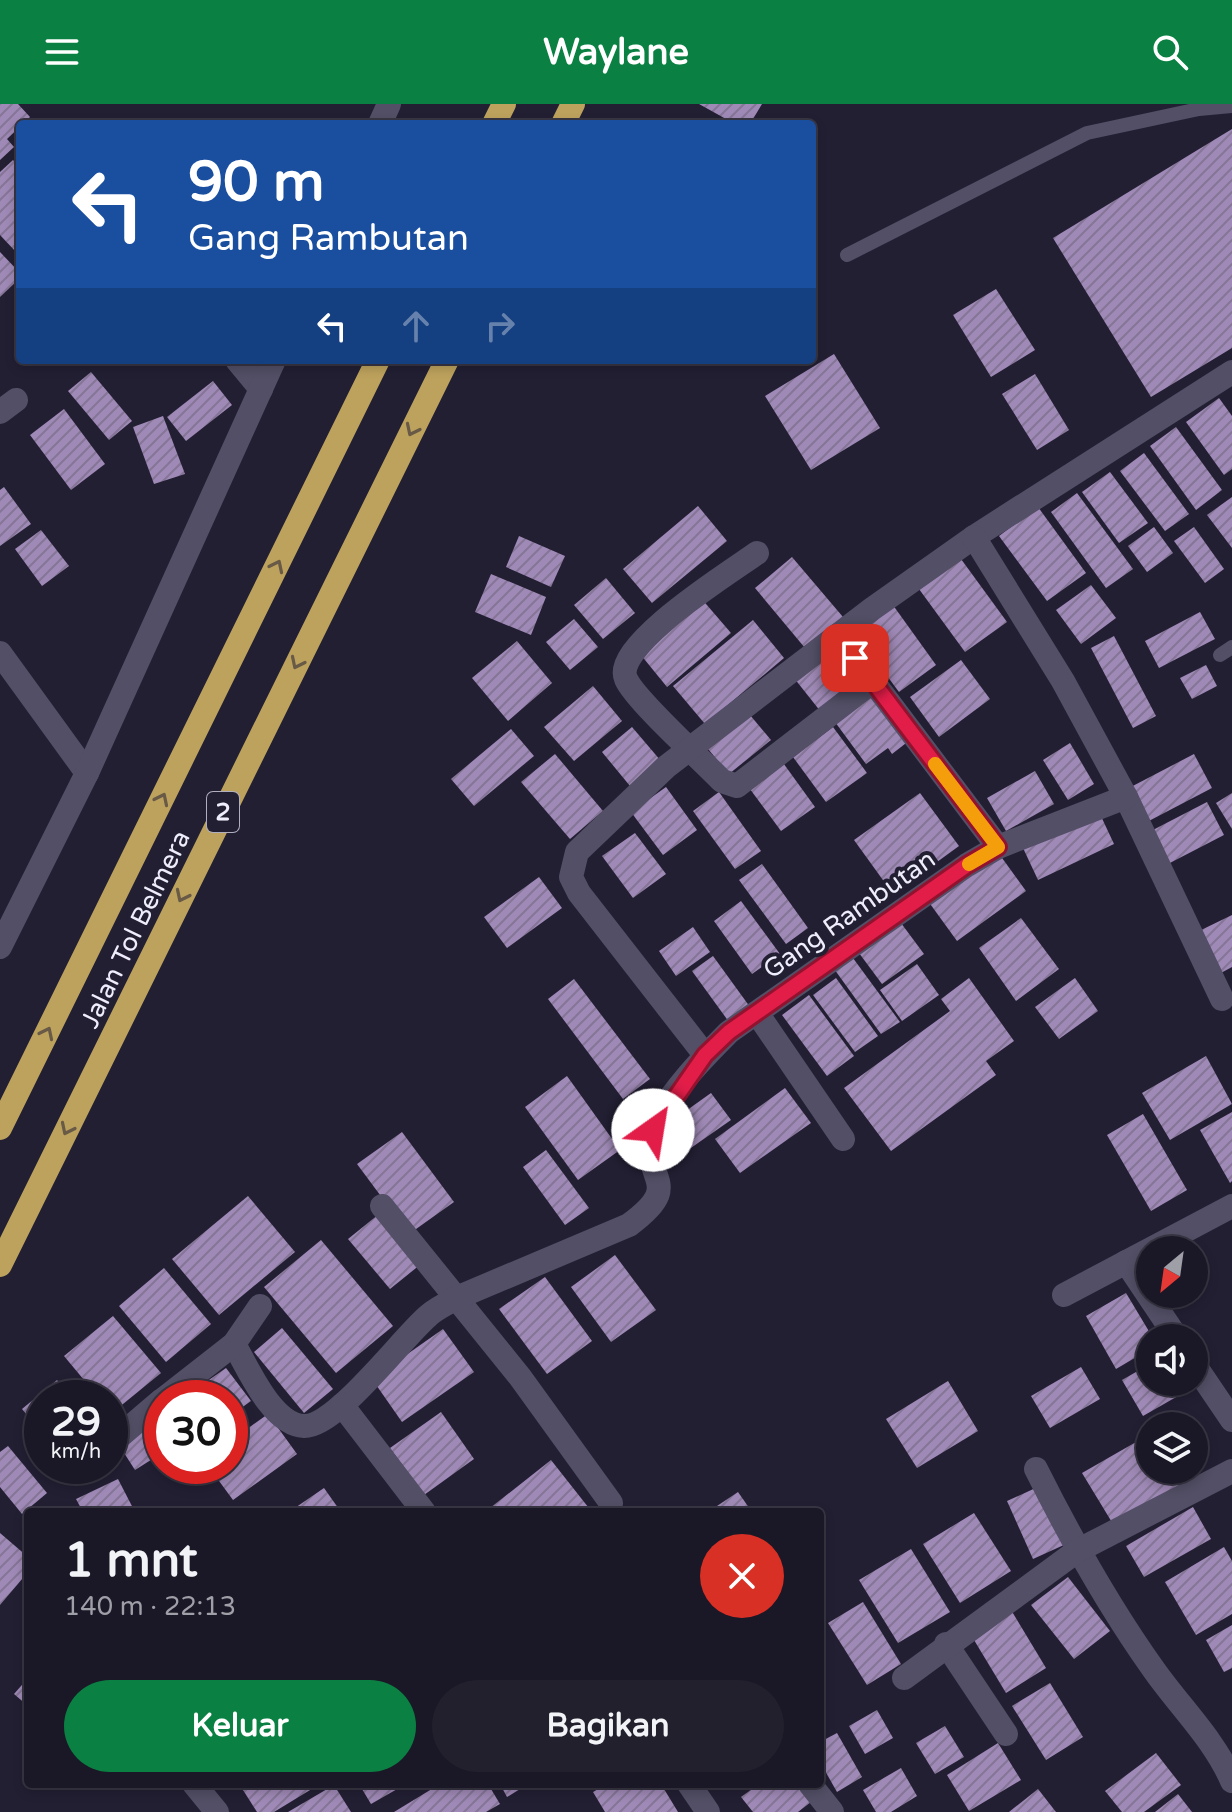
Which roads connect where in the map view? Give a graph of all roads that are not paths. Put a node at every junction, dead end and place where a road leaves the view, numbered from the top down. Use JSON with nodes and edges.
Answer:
{"nodes":[{"id":1,"x":1232,"y":106,"type":"edge"},
{"id":2,"x":847,"y":255,"type":"dead end"},
{"id":3,"x":240,"y":364,"type":"edge"},
{"id":4,"x":272,"y":364,"type":"edge"},
{"id":5,"x":376,"y":364,"type":"edge"},
{"id":6,"x":445,"y":364,"type":"edge"},
{"id":7,"x":1232,"y":372,"type":"edge"},
{"id":8,"x":261,"y":389,"type":"junction"},
{"id":9,"x":974,"y":537,"type":"junction"},
{"id":10,"x":757,"y":553,"type":"dead end"},
{"id":11,"x":838,"y":635,"type":"junction"},
{"id":12,"x":0,"y":653,"type":"edge"},
{"id":13,"x":872,"y":682,"type":"junction"},
{"id":14,"x":691,"y":748,"type":"junction"},
{"id":15,"x":87,"y":773,"type":"junction"},
{"id":16,"x":1126,"y":797,"type":"junction"},
{"id":17,"x":998,"y":847,"type":"junction"},
{"id":18,"x":0,"y":947,"type":"edge"},
{"id":19,"x":1222,"y":999,"type":"dead end"},
{"id":20,"x":757,"y":1013,"type":"junction"},
{"id":21,"x":705,"y":1055,"type":"junction"},
{"id":22,"x":0,"y":1128,"type":"edge"},
{"id":23,"x":843,"y":1139,"type":"dead end"},
{"id":24,"x":382,"y":1206,"type":"dead end"},
{"id":25,"x":1232,"y":1206,"type":"edge"},
{"id":26,"x":1126,"y":1262,"type":"junction"},
{"id":27,"x":0,"y":1265,"type":"edge"},
{"id":28,"x":1064,"y":1295,"type":"dead end"},
{"id":29,"x":454,"y":1299,"type":"junction"},
{"id":30,"x":260,"y":1306,"type":"dead end"},
{"id":31,"x":1168,"y":1324,"type":"edge"},
{"id":32,"x":234,"y":1344,"type":"junction"},
{"id":33,"x":188,"y":1380,"type":"edge"},
{"id":34,"x":1208,"y":1385,"type":"edge"},
{"id":35,"x":342,"y":1405,"type":"junction"},
{"id":36,"x":144,"y":1415,"type":"edge"},
{"id":37,"x":1232,"y":1420,"type":"edge"},
{"id":38,"x":128,"y":1429,"type":"edge"},
{"id":39,"x":1036,"y":1469,"type":"dead end"},
{"id":40,"x":1232,"y":1471,"type":"edge"},
{"id":41,"x":611,"y":1503,"type":"dead end"},
{"id":42,"x":421,"y":1508,"type":"edge"},
{"id":43,"x":1077,"y":1551,"type":"junction"},
{"id":44,"x":946,"y":1644,"type":"junction"},
{"id":45,"x":904,"y":1678,"type":"dead end"},
{"id":46,"x":1006,"y":1734,"type":"dead end"},
{"id":47,"x":1227,"y":1755,"type":"edge"},
{"id":48,"x":1232,"y":1781,"type":"edge"},
{"id":49,"x":197,"y":1788,"type":"edge"},
{"id":50,"x":692,"y":1788,"type":"edge"},
{"id":51,"x":813,"y":1788,"type":"edge"},
{"id":52,"x":217,"y":1812,"type":"edge"},
{"id":53,"x":708,"y":1812,"type":"edge"},
{"id":54,"x":832,"y":1812,"type":"edge"}],
"edges":[{"from":1,"to":2,"type":"lane"},
{"from":3,"to":8,"type":"street"},
{"from":4,"to":8,"type":"street"},
{"from":22,"to":5,"type":"highway","name":"Jalan Tol Belmera","number":"2","one_way":true},
{"from":6,"to":27,"type":"highway","name":"Jalan Tol Belmera","number":"2","one_way":true},
{"from":7,"to":9,"type":"street"},
{"from":8,"to":15,"type":"street"},
{"from":9,"to":11,"type":"street"},
{"from":9,"to":16,"type":"street"},
{"from":10,"to":14,"type":"street"},
{"from":11,"to":13,"type":"street"},
{"from":11,"to":14,"type":"street"},
{"from":12,"to":15,"type":"street"},
{"from":13,"to":14,"type":"street"},
{"from":13,"to":17,"type":"street"},
{"from":14,"to":21,"type":"street"},
{"from":15,"to":18,"type":"street"},
{"from":16,"to":17,"type":"street","name":"Gang Rambutan"},
{"from":16,"to":19,"type":"street"},
{"from":17,"to":20,"type":"street","name":"Gang Rambutan"},
{"from":20,"to":21,"type":"street","name":"Gang Rambutan"},
{"from":20,"to":23,"type":"street"},
{"from":21,"to":29,"type":"street","name":"Gang Rambutan"},
{"from":24,"to":29,"type":"street"},
{"from":25,"to":26,"type":"street"},
{"from":26,"to":28,"type":"street"},
{"from":26,"to":31,"type":"street"},
{"from":29,"to":35,"type":"street","name":"Gang Rambutan"},
{"from":29,"to":41,"type":"street"},
{"from":30,"to":32,"type":"street"},
{"from":32,"to":33,"type":"street"},
{"from":32,"to":35,"type":"street","name":"Gang Rambutan"},
{"from":34,"to":37,"type":"street"},
{"from":35,"to":42,"type":"street"},
{"from":36,"to":38,"type":"street"},
{"from":39,"to":43,"type":"street"},
{"from":40,"to":43,"type":"street"},
{"from":43,"to":44,"type":"street"},
{"from":43,"to":47,"type":"street"},
{"from":44,"to":45,"type":"street"},
{"from":44,"to":46,"type":"street"},
{"from":47,"to":48,"type":"street"},
{"from":49,"to":52,"type":"street"},
{"from":50,"to":53,"type":"street"},
{"from":51,"to":54,"type":"street"}]}
